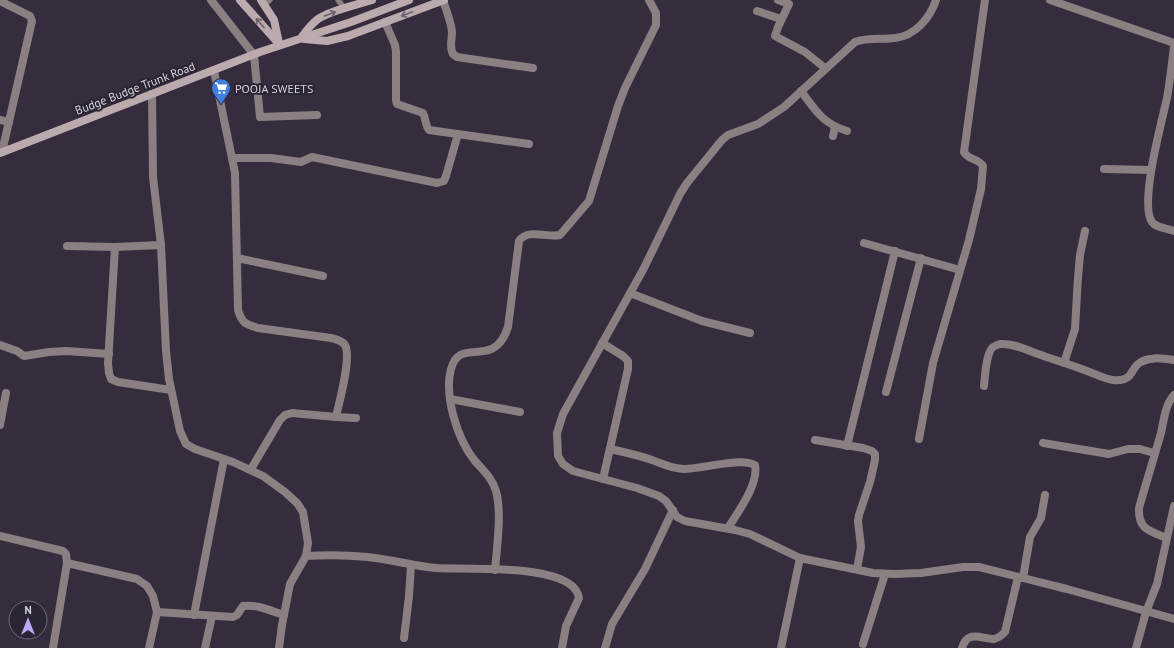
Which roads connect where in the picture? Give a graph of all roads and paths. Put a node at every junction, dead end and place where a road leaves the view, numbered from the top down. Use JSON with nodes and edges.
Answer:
{"nodes":[{"id":1,"x":0,"y":0,"type":"edge"},
{"id":2,"x":211,"y":0,"type":"edge"},
{"id":3,"x":240,"y":0,"type":"edge"},
{"id":4,"x":338,"y":0,"type":"edge"},
{"id":5,"x":372,"y":0,"type":"edge"},
{"id":6,"x":409,"y":0,"type":"edge"},
{"id":7,"x":444,"y":0,"type":"edge"},
{"id":8,"x":649,"y":0,"type":"edge"},
{"id":9,"x":778,"y":0,"type":"edge"},
{"id":10,"x":936,"y":0,"type":"edge"},
{"id":11,"x":985,"y":0,"type":"edge"},
{"id":12,"x":1050,"y":0,"type":"edge"},
{"id":13,"x":265,"y":2,"type":"edge"},
{"id":14,"x":358,"y":2,"type":"edge"},
{"id":15,"x":345,"y":9,"type":"junction"},
{"id":16,"x":757,"y":11,"type":"dead end"},
{"id":17,"x":781,"y":19,"type":"junction"},
{"id":18,"x":385,"y":22,"type":"junction"},
{"id":19,"x":301,"y":38,"type":"junction"},
{"id":20,"x":1174,"y":43,"type":"edge"},
{"id":21,"x":280,"y":45,"type":"junction"},
{"id":22,"x":1174,"y":46,"type":"edge"},
{"id":23,"x":254,"y":55,"type":"junction"},
{"id":24,"x":533,"y":68,"type":"dead end"},
{"id":25,"x":825,"y":68,"type":"junction"},
{"id":26,"x":214,"y":71,"type":"junction"},
{"id":27,"x":801,"y":91,"type":"junction"},
{"id":28,"x":152,"y":94,"type":"junction"},
{"id":29,"x":317,"y":115,"type":"dead end"},
{"id":30,"x":0,"y":120,"type":"edge"},
{"id":31,"x":9,"y":122,"type":"junction"},
{"id":32,"x":835,"y":127,"type":"junction"},
{"id":33,"x":847,"y":131,"type":"dead end"},
{"id":34,"x":458,"y":134,"type":"junction"},
{"id":35,"x":833,"y":136,"type":"dead end"},
{"id":36,"x":530,"y":144,"type":"dead end"},
{"id":37,"x":1,"y":153,"type":"edge"},
{"id":38,"x":233,"y":158,"type":"junction"},
{"id":39,"x":1104,"y":169,"type":"dead end"},
{"id":40,"x":1151,"y":170,"type":"junction"},
{"id":41,"x":1085,"y":231,"type":"dead end"},
{"id":42,"x":1174,"y":231,"type":"edge"},
{"id":43,"x":864,"y":243,"type":"dead end"},
{"id":44,"x":161,"y":245,"type":"junction"},
{"id":45,"x":67,"y":246,"type":"dead end"},
{"id":46,"x":115,"y":247,"type":"junction"},
{"id":47,"x":895,"y":251,"type":"junction"},
{"id":48,"x":237,"y":258,"type":"junction"},
{"id":49,"x":921,"y":258,"type":"junction"},
{"id":50,"x":960,"y":270,"type":"junction"},
{"id":51,"x":323,"y":276,"type":"dead end"},
{"id":52,"x":630,"y":293,"type":"junction"},
{"id":53,"x":750,"y":333,"type":"dead end"},
{"id":54,"x":602,"y":343,"type":"junction"},
{"id":55,"x":0,"y":345,"type":"edge"},
{"id":56,"x":109,"y":354,"type":"junction"},
{"id":57,"x":1174,"y":360,"type":"edge"},
{"id":58,"x":1064,"y":362,"type":"junction"},
{"id":59,"x":984,"y":386,"type":"dead end"},
{"id":60,"x":171,"y":390,"type":"junction"},
{"id":61,"x":6,"y":392,"type":"dead end"},
{"id":62,"x":886,"y":392,"type":"dead end"},
{"id":63,"x":1174,"y":395,"type":"edge"},
{"id":64,"x":450,"y":398,"type":"junction"},
{"id":65,"x":520,"y":412,"type":"dead end"},
{"id":66,"x":336,"y":417,"type":"junction"},
{"id":67,"x":356,"y":418,"type":"dead end"},
{"id":68,"x":0,"y":425,"type":"edge"},
{"id":69,"x":919,"y":439,"type":"dead end"},
{"id":70,"x":815,"y":440,"type":"dead end"},
{"id":71,"x":1043,"y":443,"type":"dead end"},
{"id":72,"x":847,"y":446,"type":"junction"},
{"id":73,"x":610,"y":449,"type":"junction"},
{"id":74,"x":1154,"y":453,"type":"junction"},
{"id":75,"x":224,"y":459,"type":"junction"},
{"id":76,"x":251,"y":469,"type":"junction"},
{"id":77,"x":603,"y":478,"type":"junction"},
{"id":78,"x":1045,"y":495,"type":"dead end"},
{"id":79,"x":1174,"y":506,"type":"edge"},
{"id":80,"x":673,"y":510,"type":"junction"},
{"id":81,"x":728,"y":528,"type":"junction"},
{"id":82,"x":0,"y":536,"type":"edge"},
{"id":83,"x":1167,"y":538,"type":"junction"},
{"id":84,"x":306,"y":556,"type":"junction"},
{"id":85,"x":800,"y":558,"type":"junction"},
{"id":86,"x":67,"y":563,"type":"junction"},
{"id":87,"x":411,"y":565,"type":"junction"},
{"id":88,"x":857,"y":569,"type":"junction"},
{"id":89,"x":495,"y":570,"type":"junction"},
{"id":90,"x":885,"y":574,"type":"junction"},
{"id":91,"x":1021,"y":577,"type":"junction"},
{"id":92,"x":157,"y":612,"type":"junction"},
{"id":93,"x":1146,"y":612,"type":"junction"},
{"id":94,"x":194,"y":615,"type":"junction"},
{"id":95,"x":284,"y":615,"type":"junction"},
{"id":96,"x":212,"y":616,"type":"junction"},
{"id":97,"x":1174,"y":620,"type":"edge"},
{"id":98,"x":404,"y":638,"type":"dead end"},
{"id":99,"x":863,"y":644,"type":"dead end"},
{"id":100,"x":53,"y":648,"type":"edge"},
{"id":101,"x":149,"y":648,"type":"edge"},
{"id":102,"x":205,"y":648,"type":"edge"},
{"id":103,"x":279,"y":648,"type":"edge"},
{"id":104,"x":562,"y":648,"type":"edge"},
{"id":105,"x":605,"y":648,"type":"edge"},
{"id":106,"x":781,"y":648,"type":"edge"},
{"id":107,"x":962,"y":648,"type":"edge"},
{"id":108,"x":1136,"y":648,"type":"edge"}],
"edges":[{"from":1,"to":31,"type":"street"},
{"from":2,"to":23,"type":"street"},
{"from":21,"to":3,"type":"main road","one_way":true},
{"from":4,"to":15,"type":"lane"},
{"from":5,"to":14,"type":"main road"},
{"from":6,"to":19,"type":"main road","name":"Budge Budge Trunk Road"},
{"from":7,"to":18,"type":"main road","one_way":true},
{"from":7,"to":24,"type":"street"},
{"from":8,"to":64,"type":"street"},
{"from":9,"to":17,"type":"street"},
{"from":10,"to":25,"type":"street"},
{"from":11,"to":50,"type":"street"},
{"from":12,"to":20,"type":"street"},
{"from":13,"to":21,"type":"main road"},
{"from":14,"to":15,"type":"main road"},
{"from":19,"to":15,"type":"main road","one_way":true},
{"from":16,"to":17,"type":"street"},
{"from":17,"to":25,"type":"street"},
{"from":18,"to":19,"type":"main road"},
{"from":18,"to":34,"type":"street"},
{"from":19,"to":21,"type":"main road","name":"Budge Budge Trunk Road"},
{"from":21,"to":23,"type":"main road","name":"Budge Budge Trunk Road"},
{"from":22,"to":40,"type":"street"},
{"from":23,"to":26,"type":"main road","name":"Budge Budge Trunk Road"},
{"from":23,"to":29,"type":"street"},
{"from":25,"to":27,"type":"street"},
{"from":26,"to":28,"type":"main road","name":"Budge Budge Trunk Road"},
{"from":26,"to":38,"type":"street"},
{"from":27,"to":32,"type":"street"},
{"from":27,"to":52,"type":"street"},
{"from":28,"to":37,"type":"main road","name":"Budge Budge Trunk Road"},
{"from":28,"to":44,"type":"street"},
{"from":30,"to":31,"type":"street"},
{"from":31,"to":37,"type":"street"},
{"from":32,"to":33,"type":"street"},
{"from":32,"to":35,"type":"street"},
{"from":34,"to":36,"type":"street"},
{"from":34,"to":38,"type":"street"},
{"from":38,"to":48,"type":"street"},
{"from":39,"to":40,"type":"street"},
{"from":40,"to":42,"type":"street"},
{"from":41,"to":58,"type":"street"},
{"from":43,"to":47,"type":"street"},
{"from":44,"to":46,"type":"street"},
{"from":44,"to":60,"type":"street"},
{"from":45,"to":46,"type":"street"},
{"from":46,"to":56,"type":"street"},
{"from":47,"to":49,"type":"street"},
{"from":47,"to":72,"type":"street"},
{"from":48,"to":51,"type":"street"},
{"from":48,"to":66,"type":"street"},
{"from":49,"to":50,"type":"street"},
{"from":49,"to":62,"type":"street"},
{"from":50,"to":69,"type":"street"},
{"from":52,"to":53,"type":"street"},
{"from":52,"to":54,"type":"street"},
{"from":54,"to":73,"type":"street"},
{"from":54,"to":77,"type":"street"},
{"from":55,"to":56,"type":"street"},
{"from":56,"to":60,"type":"street"},
{"from":57,"to":58,"type":"street"},
{"from":58,"to":59,"type":"street"},
{"from":60,"to":75,"type":"street"},
{"from":61,"to":68,"type":"street"},
{"from":63,"to":74,"type":"street"},
{"from":64,"to":65,"type":"street"},
{"from":64,"to":89,"type":"street"},
{"from":66,"to":67,"type":"street"},
{"from":66,"to":76,"type":"street"},
{"from":70,"to":72,"type":"street"},
{"from":71,"to":74,"type":"street"},
{"from":72,"to":88,"type":"street"},
{"from":73,"to":77,"type":"street"},
{"from":73,"to":81,"type":"street"},
{"from":74,"to":83,"type":"street"},
{"from":75,"to":76,"type":"street"},
{"from":75,"to":94,"type":"street"},
{"from":76,"to":84,"type":"street"},
{"from":77,"to":80,"type":"street"},
{"from":78,"to":91,"type":"street"},
{"from":79,"to":83,"type":"street"},
{"from":80,"to":81,"type":"street"},
{"from":80,"to":105,"type":"street"},
{"from":81,"to":85,"type":"street"},
{"from":82,"to":86,"type":"street"},
{"from":83,"to":93,"type":"street"},
{"from":84,"to":87,"type":"street"},
{"from":84,"to":95,"type":"street"},
{"from":85,"to":88,"type":"street"},
{"from":85,"to":106,"type":"street"},
{"from":86,"to":92,"type":"street"},
{"from":86,"to":100,"type":"street"},
{"from":87,"to":89,"type":"street"},
{"from":87,"to":98,"type":"street"},
{"from":88,"to":90,"type":"street"},
{"from":89,"to":104,"type":"street"},
{"from":90,"to":91,"type":"street"},
{"from":90,"to":99,"type":"street"},
{"from":91,"to":93,"type":"street"},
{"from":91,"to":107,"type":"street"},
{"from":92,"to":94,"type":"street"},
{"from":92,"to":101,"type":"street"},
{"from":93,"to":97,"type":"street"},
{"from":93,"to":108,"type":"street"},
{"from":94,"to":96,"type":"street"},
{"from":95,"to":96,"type":"street"},
{"from":95,"to":103,"type":"street"},
{"from":96,"to":102,"type":"street"}]}
